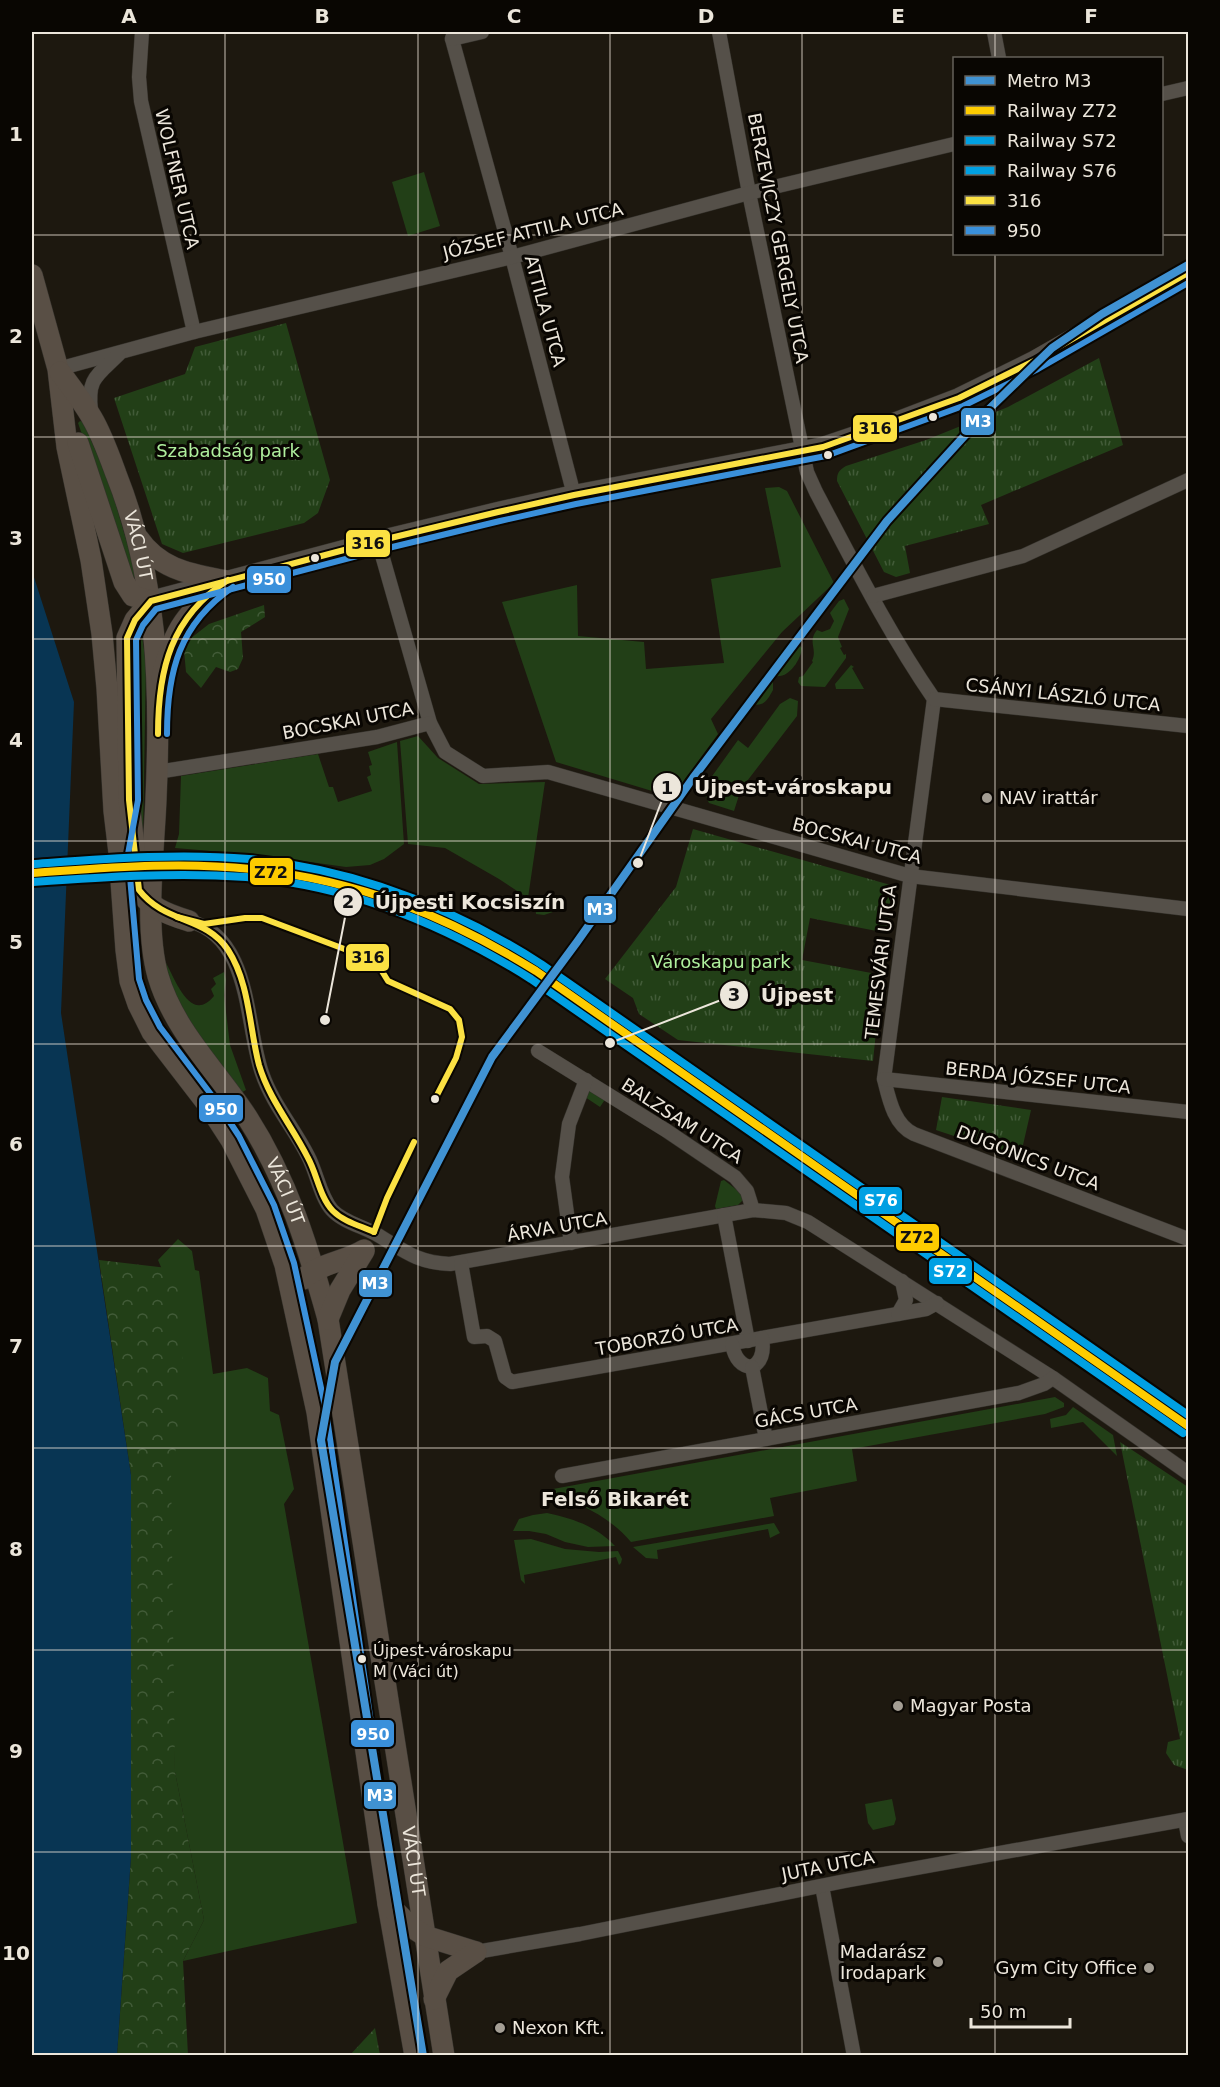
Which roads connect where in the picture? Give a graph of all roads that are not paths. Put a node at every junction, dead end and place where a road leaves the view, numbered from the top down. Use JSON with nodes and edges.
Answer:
{"nodes":[{"id":1,"x":142,"y":32,"type":"edge"},
{"id":2,"x":482,"y":32,"type":"edge"},
{"id":3,"x":718,"y":32,"type":"edge"},
{"id":4,"x":994,"y":32,"type":"edge"},
{"id":5,"x":453,"y":35,"type":"edge"},
{"id":6,"x":999,"y":57,"type":"edge"},
{"id":7,"x":1188,"y":88,"type":"edge"},
{"id":8,"x":1163,"y":94,"type":"edge"},
{"id":9,"x":953,"y":144,"type":"edge"},
{"id":10,"x":749,"y":193,"type":"junction"},
{"id":11,"x":512,"y":257,"type":"junction"},
{"id":12,"x":1188,"y":273,"type":"edge"},
{"id":13,"x":32,"y":275,"type":"edge"},
{"id":14,"x":194,"y":332,"type":"junction"},
{"id":15,"x":120,"y":353,"type":"junction"},
{"id":16,"x":58,"y":369,"type":"junction"},
{"id":17,"x":62,"y":407,"type":"junction"},
{"id":18,"x":92,"y":418,"type":"junction"},
{"id":19,"x":802,"y":451,"type":"junction"},
{"id":20,"x":1188,"y":480,"type":"edge"},
{"id":21,"x":573,"y":495,"type":"junction"},
{"id":22,"x":136,"y":534,"type":"junction"},
{"id":23,"x":378,"y":541,"type":"junction"},
{"id":24,"x":226,"y":581,"type":"junction"},
{"id":25,"x":873,"y":596,"type":"junction"},
{"id":26,"x":151,"y":601,"type":"junction"},
{"id":27,"x":102,"y":634,"type":"junction"},
{"id":28,"x":159,"y":692,"type":"junction"},
{"id":29,"x":934,"y":699,"type":"junction"},
{"id":30,"x":430,"y":723,"type":"junction"},
{"id":31,"x":127,"y":725,"type":"junction"},
{"id":32,"x":1188,"y":726,"type":"edge"},
{"id":33,"x":157,"y":772,"type":"junction"},
{"id":34,"x":129,"y":800,"type":"junction"},
{"id":35,"x":119,"y":853,"type":"junction"},
{"id":36,"x":910,"y":876,"type":"junction"},
{"id":37,"x":151,"y":904,"type":"junction"},
{"id":38,"x":1188,"y":909,"type":"edge"},
{"id":39,"x":193,"y":922,"type":"junction"},
{"id":40,"x":154,"y":952,"type":"junction"},
{"id":41,"x":538,"y":1051,"type":"dead end"},
{"id":42,"x":884,"y":1079,"type":"junction"},
{"id":43,"x":586,"y":1080,"type":"junction"},
{"id":44,"x":1188,"y":1112,"type":"edge"},
{"id":45,"x":753,"y":1210,"type":"junction"},
{"id":46,"x":724,"y":1215,"type":"junction"},
{"id":47,"x":1188,"y":1239,"type":"edge"},
{"id":48,"x":369,"y":1241,"type":"junction"},
{"id":49,"x":571,"y":1243,"type":"junction"},
{"id":50,"x":461,"y":1263,"type":"junction"},
{"id":51,"x":314,"y":1269,"type":"junction"},
{"id":52,"x":902,"y":1281,"type":"junction"},
{"id":53,"x":294,"y":1301,"type":"junction"},
{"id":54,"x":937,"y":1303,"type":"junction"},
{"id":55,"x":898,"y":1314,"type":"junction"},
{"id":56,"x":328,"y":1319,"type":"junction"},
{"id":57,"x":755,"y":1340,"type":"junction"},
{"id":58,"x":732,"y":1344,"type":"junction"},
{"id":59,"x":752,"y":1367,"type":"junction"},
{"id":60,"x":1053,"y":1378,"type":"junction"},
{"id":61,"x":766,"y":1439,"type":"junction"},
{"id":62,"x":1188,"y":1473,"type":"edge"},
{"id":63,"x":562,"y":1476,"type":"dead end"},
{"id":64,"x":1187,"y":1819,"type":"edge"},
{"id":65,"x":1188,"y":1836,"type":"edge"},
{"id":66,"x":822,"y":1886,"type":"junction"},
{"id":67,"x":388,"y":1904,"type":"junction"},
{"id":68,"x":425,"y":1936,"type":"junction"},
{"id":69,"x":476,"y":1952,"type":"junction"},
{"id":70,"x":405,"y":1995,"type":"junction"},
{"id":71,"x":434,"y":1999,"type":"junction"},
{"id":72,"x":415,"y":2055,"type":"edge"},
{"id":73,"x":444,"y":2055,"type":"edge"},
{"id":74,"x":854,"y":2055,"type":"edge"}],
"edges":[{"from":1,"to":14,"type":"street","name":"WOLFNER UTCA"},
{"from":2,"to":5,"type":"street"},
{"from":3,"to":10,"type":"street","name":"BERZEVICZY GERGELY UTCA"},
{"from":4,"to":6,"type":"street"},
{"from":5,"to":11,"type":"street","name":"ATTILA UTCA"},
{"from":7,"to":8,"type":"street"},
{"from":9,"to":10,"type":"street","name":"JÓZSEF ATTILA UTCA"},
{"from":10,"to":11,"type":"street","name":"JÓZSEF ATTILA UTCA"},
{"from":10,"to":19,"type":"street","name":"BERZEVICZY GERGELY UTCA"},
{"from":11,"to":14,"type":"street","name":"JÓZSEF ATTILA UTCA"},
{"from":11,"to":21,"type":"street","name":"ATTILA UTCA"},
{"from":12,"to":19,"type":"main road"},
{"from":13,"to":16,"type":"main road","name":"VÁCI ÚT"},
{"from":14,"to":15,"type":"street","name":"JÓZSEF ATTILA UTCA"},
{"from":15,"to":16,"type":"street","name":"JÓZSEF ATTILA UTCA"},
{"from":15,"to":18,"type":"street","name":"JÓZSEF ATTILA UTCA"},
{"from":16,"to":17,"type":"main road","name":"VÁCI ÚT"},
{"from":16,"to":18,"type":"main road","name":"VÁCI ÚT"},
{"from":17,"to":26,"type":"main road"},
{"from":17,"to":27,"type":"main road","name":"VÁCI ÚT"},
{"from":18,"to":22,"type":"main road","name":"VÁCI ÚT"},
{"from":19,"to":21,"type":"main road"},
{"from":19,"to":25,"type":"street"},
{"from":20,"to":25,"type":"street"},
{"from":21,"to":23,"type":"main road"},
{"from":22,"to":24,"type":"main road"},
{"from":22,"to":26,"type":"main road","name":"VÁCI ÚT"},
{"from":23,"to":24,"type":"main road"},
{"from":23,"to":30,"type":"street"},
{"from":24,"to":26,"type":"main road"},
{"from":24,"to":28,"type":"main road"},
{"from":25,"to":29,"type":"street"},
{"from":26,"to":28,"type":"main road","name":"VÁCI ÚT"},
{"from":26,"to":31,"type":"main road"},
{"from":27,"to":31,"type":"main road"},
{"from":27,"to":35,"type":"main road","name":"VÁCI ÚT"},
{"from":28,"to":33,"type":"main road","name":"VÁCI ÚT"},
{"from":29,"to":32,"type":"street","name":"CSÁNYI LÁSZLÓ UTCA"},
{"from":29,"to":36,"type":"street","name":"TEMESVÁRI UTCA"},
{"from":30,"to":33,"type":"street","name":"BOCSKAI UTCA"},
{"from":30,"to":36,"type":"street","name":"BOCSKAI UTCA"},
{"from":31,"to":34,"type":"main road"},
{"from":33,"to":37,"type":"main road","name":"VÁCI ÚT"},
{"from":34,"to":35,"type":"main road"},
{"from":34,"to":37,"type":"main road"},
{"from":35,"to":53,"type":"main road","name":"VÁCI ÚT"},
{"from":36,"to":38,"type":"street","name":"BOCSKAI UTCA"},
{"from":36,"to":42,"type":"street","name":"TEMESVÁRI UTCA"},
{"from":37,"to":39,"type":"main road"},
{"from":37,"to":40,"type":"main road","name":"VÁCI ÚT"},
{"from":39,"to":40,"type":"main road"},
{"from":39,"to":48,"type":"street","name":"ÁRVA UTCA"},
{"from":40,"to":51,"type":"main road","name":"VÁCI ÚT"},
{"from":41,"to":43,"type":"street","name":"BALZSAM UTCA"},
{"from":42,"to":44,"type":"street","name":"BERDA JÓZSEF UTCA"},
{"from":42,"to":47,"type":"street","name":"DUGONICS UTCA"},
{"from":43,"to":45,"type":"street","name":"BALZSAM UTCA"},
{"from":43,"to":49,"type":"street"},
{"from":45,"to":46,"type":"street","name":"ÁRVA UTCA"},
{"from":45,"to":52,"type":"street"},
{"from":46,"to":49,"type":"street","name":"ÁRVA UTCA"},
{"from":46,"to":57,"type":"street"},
{"from":48,"to":50,"type":"street","name":"ÁRVA UTCA"},
{"from":48,"to":51,"type":"main road"},
{"from":48,"to":56,"type":"main road"},
{"from":49,"to":50,"type":"street","name":"ÁRVA UTCA"},
{"from":50,"to":58,"type":"street","name":"TOBORZÓ UTCA"},
{"from":51,"to":53,"type":"main road"},
{"from":51,"to":56,"type":"main road","name":"VÁCI ÚT"},
{"from":52,"to":54,"type":"street"},
{"from":52,"to":55,"type":"street"},
{"from":53,"to":67,"type":"main road","name":"VÁCI ÚT"},
{"from":54,"to":55,"type":"street","name":"TOBORZÓ UTCA"},
{"from":54,"to":60,"type":"street"},
{"from":55,"to":57,"type":"street","name":"TOBORZÓ UTCA"},
{"from":56,"to":68,"type":"main road","name":"VÁCI ÚT"},
{"from":57,"to":58,"type":"street","name":"TOBORZÓ UTCA"},
{"from":57,"to":59,"type":"street"},
{"from":58,"to":59,"type":"street"},
{"from":59,"to":61,"type":"street"},
{"from":60,"to":61,"type":"street","name":"GÁCS UTCA"},
{"from":60,"to":62,"type":"street"},
{"from":61,"to":63,"type":"street","name":"GÁCS UTCA"},
{"from":64,"to":65,"type":"street"},
{"from":64,"to":66,"type":"street","name":"JUTA UTCA"},
{"from":66,"to":69,"type":"street","name":"JUTA UTCA"},
{"from":66,"to":74,"type":"street"},
{"from":67,"to":68,"type":"main road"},
{"from":67,"to":70,"type":"main road","name":"VÁCI ÚT"},
{"from":68,"to":69,"type":"main road"},
{"from":68,"to":71,"type":"main road","name":"VÁCI ÚT"},
{"from":69,"to":71,"type":"main road"},
{"from":70,"to":71,"type":"main road"},
{"from":70,"to":72,"type":"main road","name":"VÁCI ÚT"},
{"from":71,"to":73,"type":"main road","name":"VÁCI ÚT"}]}
